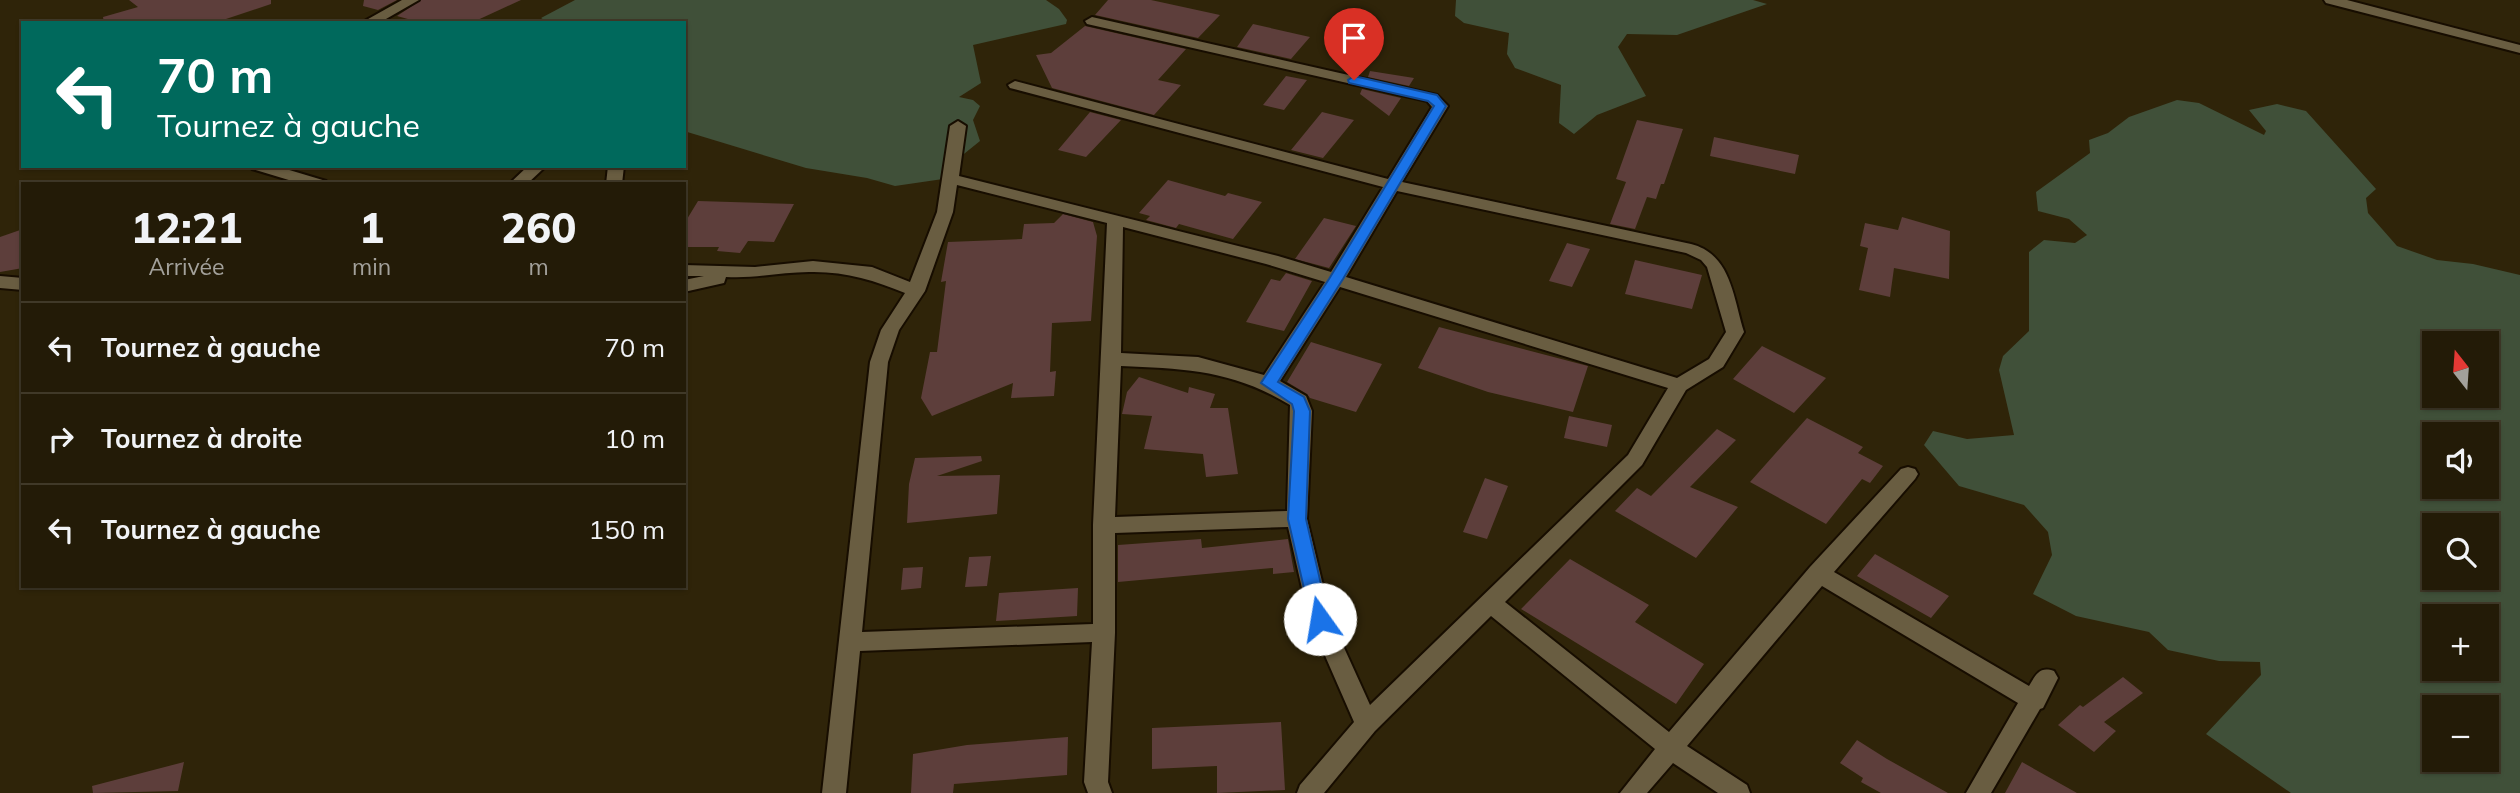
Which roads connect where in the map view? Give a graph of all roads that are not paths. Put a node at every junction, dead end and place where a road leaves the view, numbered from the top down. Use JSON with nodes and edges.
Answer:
{"nodes":[{"id":1,"x":412,"y":0,"type":"edge"},
{"id":2,"x":2331,"y":0,"type":"edge"},
{"id":3,"x":373,"y":21,"type":"edge"},
{"id":4,"x":1092,"y":21,"type":"dead end"},
{"id":5,"x":2520,"y":49,"type":"edge"},
{"id":6,"x":1015,"y":85,"type":"dead end"},
{"id":7,"x":958,"y":126,"type":"dead end"},
{"id":8,"x":265,"y":168,"type":"edge"},
{"id":9,"x":537,"y":168,"type":"dead end"},
{"id":10,"x":949,"y":178,"type":"junction"},
{"id":11,"x":313,"y":182,"type":"edge"},
{"id":12,"x":520,"y":182,"type":"edge"},
{"id":13,"x":1393,"y":185,"type":"junction"},
{"id":14,"x":1115,"y":220,"type":"junction"},
{"id":15,"x":686,"y":270,"type":"edge"},
{"id":16,"x":755,"y":272,"type":"junction"},
{"id":17,"x":1336,"y":279,"type":"junction"},
{"id":18,"x":0,"y":282,"type":"edge"},
{"id":19,"x":21,"y":284,"type":"edge"},
{"id":20,"x":686,"y":286,"type":"edge"},
{"id":21,"x":916,"y":291,"type":"junction"},
{"id":22,"x":1112,"y":359,"type":"junction"},
{"id":23,"x":1269,"y":383,"type":"junction"},
{"id":24,"x":1679,"y":385,"type":"junction"},
{"id":25,"x":1908,"y":474,"type":"dead end"},
{"id":26,"x":1297,"y":519,"type":"junction"},
{"id":27,"x":1104,"y":525,"type":"junction"},
{"id":28,"x":1818,"y":573,"type":"junction"},
{"id":29,"x":1489,"y":602,"type":"junction"},
{"id":30,"x":1104,"y":633,"type":"junction"},
{"id":31,"x":848,"y":642,"type":"junction"},
{"id":32,"x":2046,"y":678,"type":"dead end"},
{"id":33,"x":2035,"y":701,"type":"junction"},
{"id":34,"x":1367,"y":724,"type":"junction"},
{"id":35,"x":1671,"y":748,"type":"junction"},
{"id":36,"x":834,"y":793,"type":"edge"},
{"id":37,"x":1100,"y":793,"type":"edge"},
{"id":38,"x":1309,"y":793,"type":"edge"},
{"id":39,"x":1632,"y":793,"type":"edge"},
{"id":40,"x":1738,"y":793,"type":"edge"},
{"id":41,"x":1978,"y":793,"type":"edge"}],
"edges":[{"from":1,"to":3,"type":"street"},
{"from":2,"to":5,"type":"street"},
{"from":4,"to":13,"type":"street"},
{"from":6,"to":13,"type":"street"},
{"from":7,"to":10,"type":"street"},
{"from":8,"to":11,"type":"street"},
{"from":9,"to":12,"type":"street"},
{"from":10,"to":14,"type":"street"},
{"from":10,"to":21,"type":"street"},
{"from":13,"to":17,"type":"street"},
{"from":13,"to":24,"type":"street"},
{"from":14,"to":17,"type":"street"},
{"from":14,"to":22,"type":"street"},
{"from":15,"to":16,"type":"street"},
{"from":16,"to":20,"type":"street"},
{"from":16,"to":21,"type":"street"},
{"from":17,"to":23,"type":"street"},
{"from":17,"to":24,"type":"street"},
{"from":18,"to":19,"type":"street"},
{"from":21,"to":31,"type":"street"},
{"from":22,"to":23,"type":"street"},
{"from":22,"to":27,"type":"street"},
{"from":23,"to":26,"type":"street"},
{"from":24,"to":29,"type":"street"},
{"from":25,"to":28,"type":"street"},
{"from":26,"to":27,"type":"street"},
{"from":26,"to":34,"type":"street"},
{"from":27,"to":30,"type":"street"},
{"from":28,"to":33,"type":"street"},
{"from":28,"to":35,"type":"street"},
{"from":29,"to":34,"type":"street"},
{"from":29,"to":35,"type":"street"},
{"from":30,"to":31,"type":"street"},
{"from":30,"to":37,"type":"street"},
{"from":31,"to":36,"type":"street"},
{"from":32,"to":33,"type":"street"},
{"from":33,"to":41,"type":"street"},
{"from":34,"to":38,"type":"street"},
{"from":35,"to":39,"type":"street"},
{"from":35,"to":40,"type":"street"}]}
